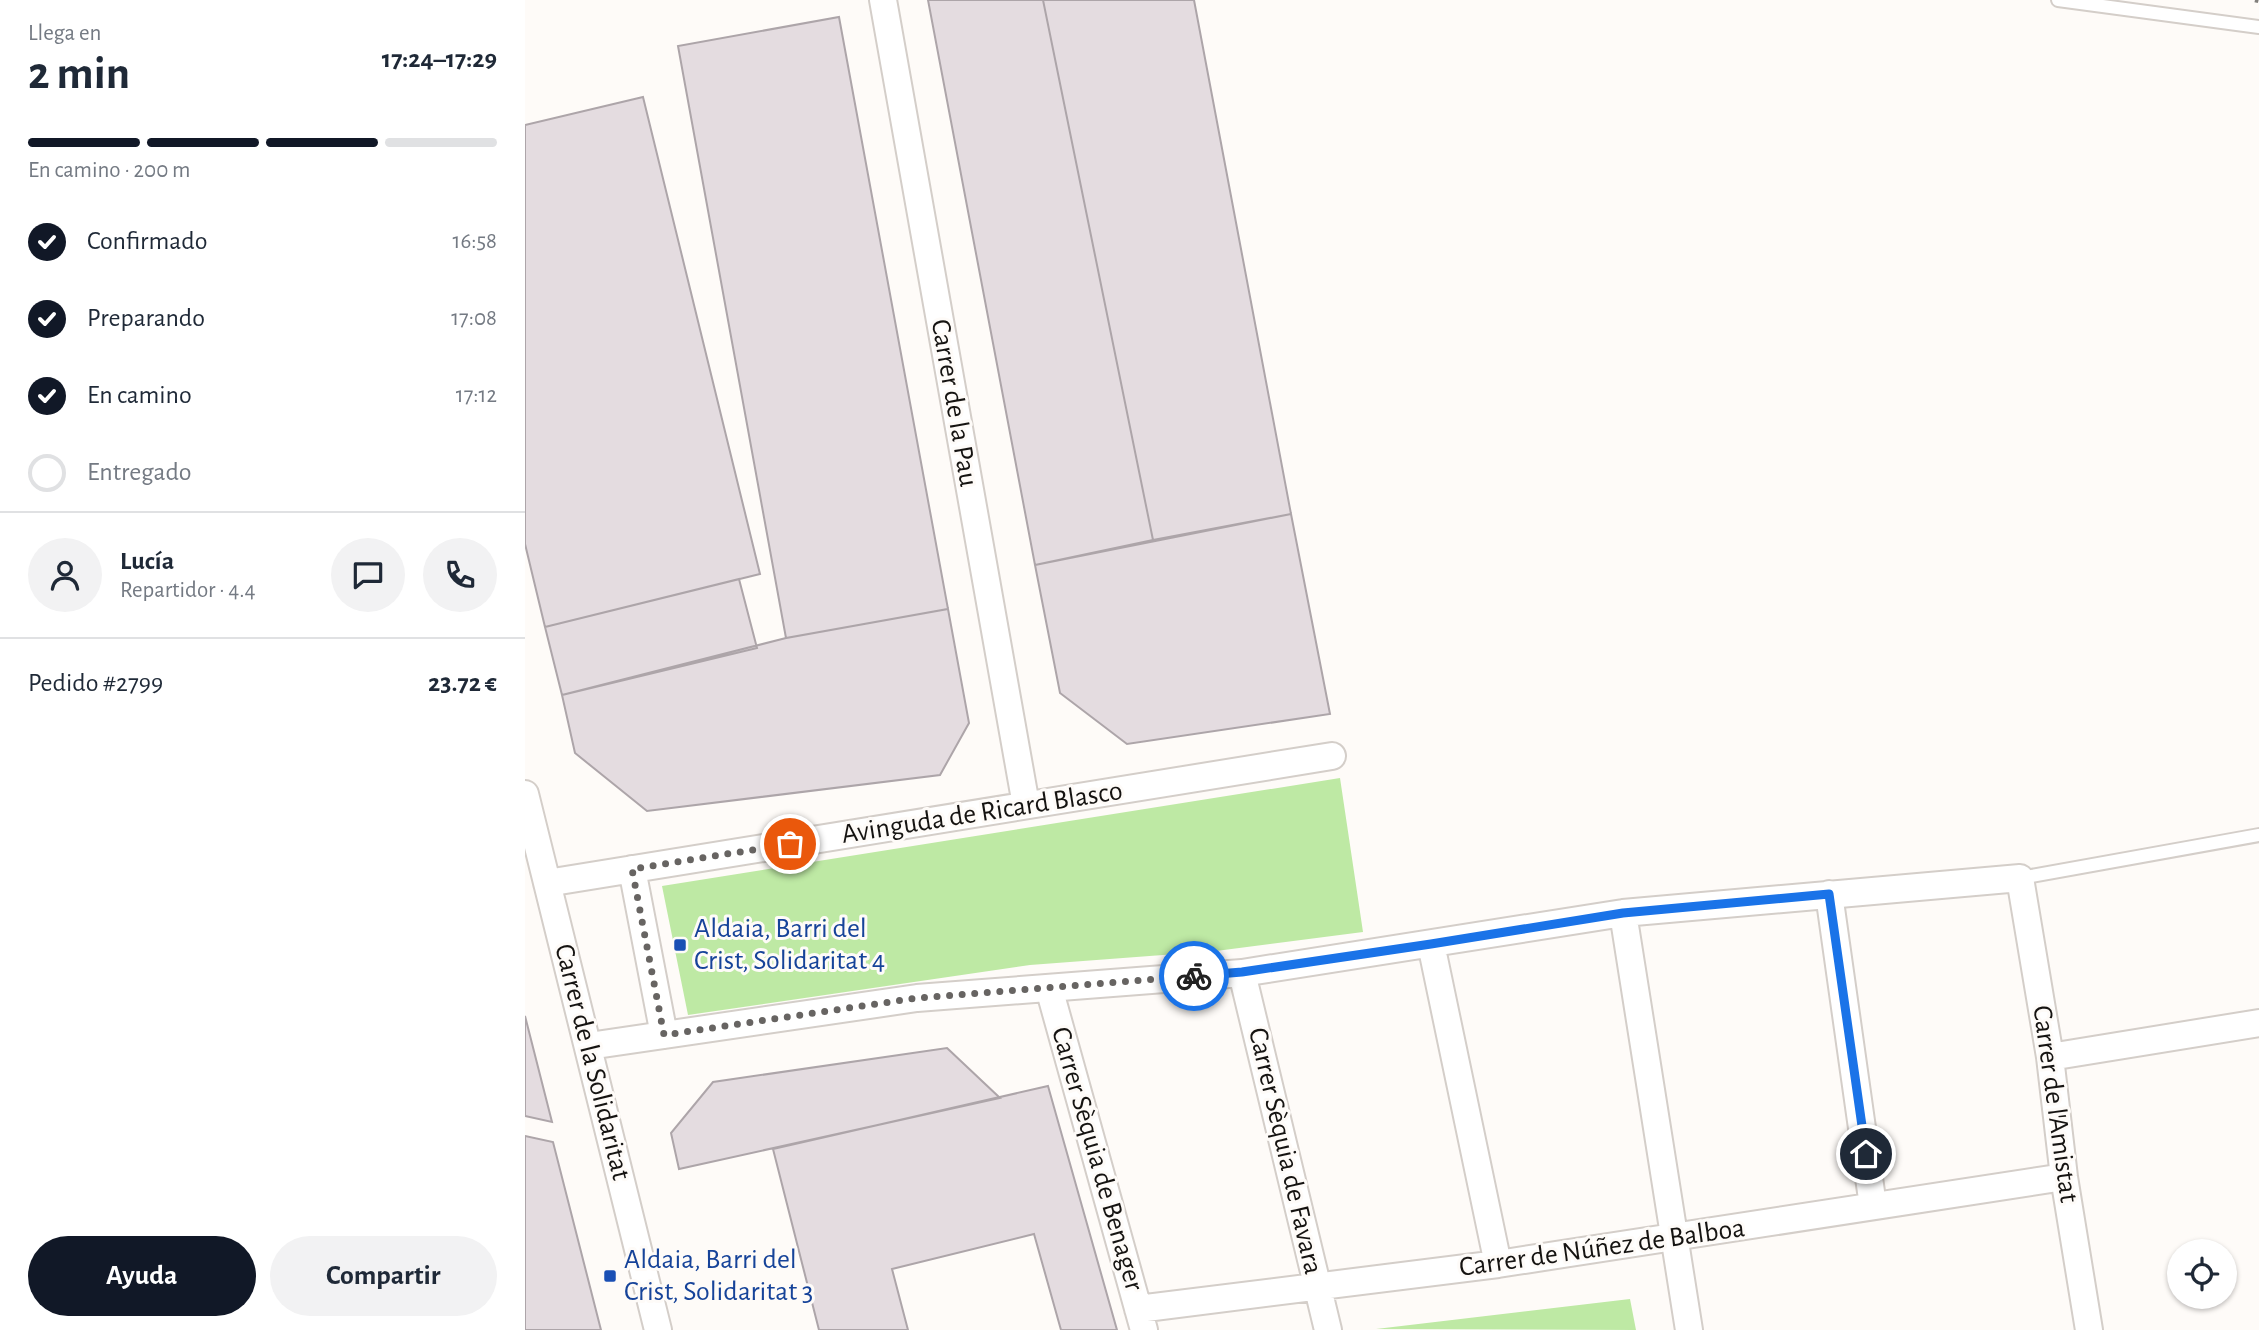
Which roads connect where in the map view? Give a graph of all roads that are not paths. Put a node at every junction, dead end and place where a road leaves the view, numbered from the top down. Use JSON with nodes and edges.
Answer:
{"nodes":[{"id":1,"x":883,"y":0,"type":"edge"},
{"id":2,"x":2058,"y":0,"type":"edge"},
{"id":3,"x":2259,"y":27,"type":"edge"},
{"id":4,"x":1332,"y":756,"type":"dead end"},
{"id":5,"x":525,"y":794,"type":"edge"},
{"id":6,"x":1026,"y":805,"type":"junction"},
{"id":7,"x":2259,"y":835,"type":"edge"},
{"id":8,"x":632,"y":869,"type":"junction"},
{"id":9,"x":2020,"y":878,"type":"junction"},
{"id":10,"x":547,"y":883,"type":"junction"},
{"id":11,"x":1829,"y":894,"type":"junction"},
{"id":12,"x":1623,"y":913,"type":"junction"},
{"id":13,"x":1431,"y":944,"type":"junction"},
{"id":14,"x":1242,"y":972,"type":"junction"},
{"id":15,"x":1049,"y":988,"type":"junction"},
{"id":16,"x":2259,"y":1023,"type":"edge"},
{"id":17,"x":664,"y":1035,"type":"junction"},
{"id":18,"x":589,"y":1046,"type":"junction"},
{"id":19,"x":2050,"y":1056,"type":"junction"},
{"id":20,"x":2064,"y":1177,"type":"junction"},
{"id":21,"x":1873,"y":1206,"type":"junction"},
{"id":22,"x":1674,"y":1238,"type":"junction"},
{"id":23,"x":1498,"y":1264,"type":"junction"},
{"id":24,"x":1317,"y":1288,"type":"junction"},
{"id":25,"x":1141,"y":1320,"type":"edge"},
{"id":26,"x":658,"y":1330,"type":"edge"},
{"id":27,"x":1328,"y":1330,"type":"edge"},
{"id":28,"x":1689,"y":1330,"type":"edge"},
{"id":29,"x":2089,"y":1330,"type":"edge"}],
"edges":[{"from":1,"to":6,"type":"street","name":"Carrer de la Pau"},
{"from":2,"to":3,"type":"lane"},
{"from":4,"to":6,"type":"street","name":"Avinguda de Ricard Blasco"},
{"from":5,"to":10,"type":"street","name":"Carrer de la Solidaritat"},
{"from":6,"to":8,"type":"street","name":"Avinguda de Ricard Blasco"},
{"from":7,"to":9,"type":"lane"},
{"from":8,"to":10,"type":"street","name":"Avinguda de Ricard Blasco"},
{"from":8,"to":17,"type":"street"},
{"from":9,"to":11,"type":"street"},
{"from":9,"to":19,"type":"street","name":"Carrer de l'Amistat"},
{"from":10,"to":18,"type":"street","name":"Carrer de la Solidaritat"},
{"from":11,"to":12,"type":"street"},
{"from":11,"to":21,"type":"street"},
{"from":12,"to":13,"type":"street"},
{"from":12,"to":22,"type":"street"},
{"from":13,"to":14,"type":"street"},
{"from":13,"to":23,"type":"street"},
{"from":14,"to":15,"type":"street"},
{"from":14,"to":24,"type":"street","name":"Carrer Sèquia de Favara"},
{"from":15,"to":17,"type":"street"},
{"from":15,"to":25,"type":"street","name":"Carrer Sèquia de Benager"},
{"from":16,"to":19,"type":"street"},
{"from":17,"to":18,"type":"street"},
{"from":18,"to":26,"type":"street","name":"Carrer de la Solidaritat"},
{"from":19,"to":20,"type":"street","name":"Carrer de l'Amistat"},
{"from":20,"to":21,"type":"street","name":"Carrer de Núñez de Balboa"},
{"from":20,"to":29,"type":"street","name":"Carrer de l'Amistat"},
{"from":21,"to":22,"type":"street","name":"Carrer de Núñez de Balboa"},
{"from":22,"to":23,"type":"street","name":"Carrer de Núñez de Balboa"},
{"from":22,"to":28,"type":"street"},
{"from":23,"to":24,"type":"street","name":"Carrer de Núñez de Balboa"},
{"from":24,"to":25,"type":"street","name":"Carrer de Núñez de Balboa"},
{"from":24,"to":27,"type":"street","name":"Carrer Sèquia de Favara"}]}
